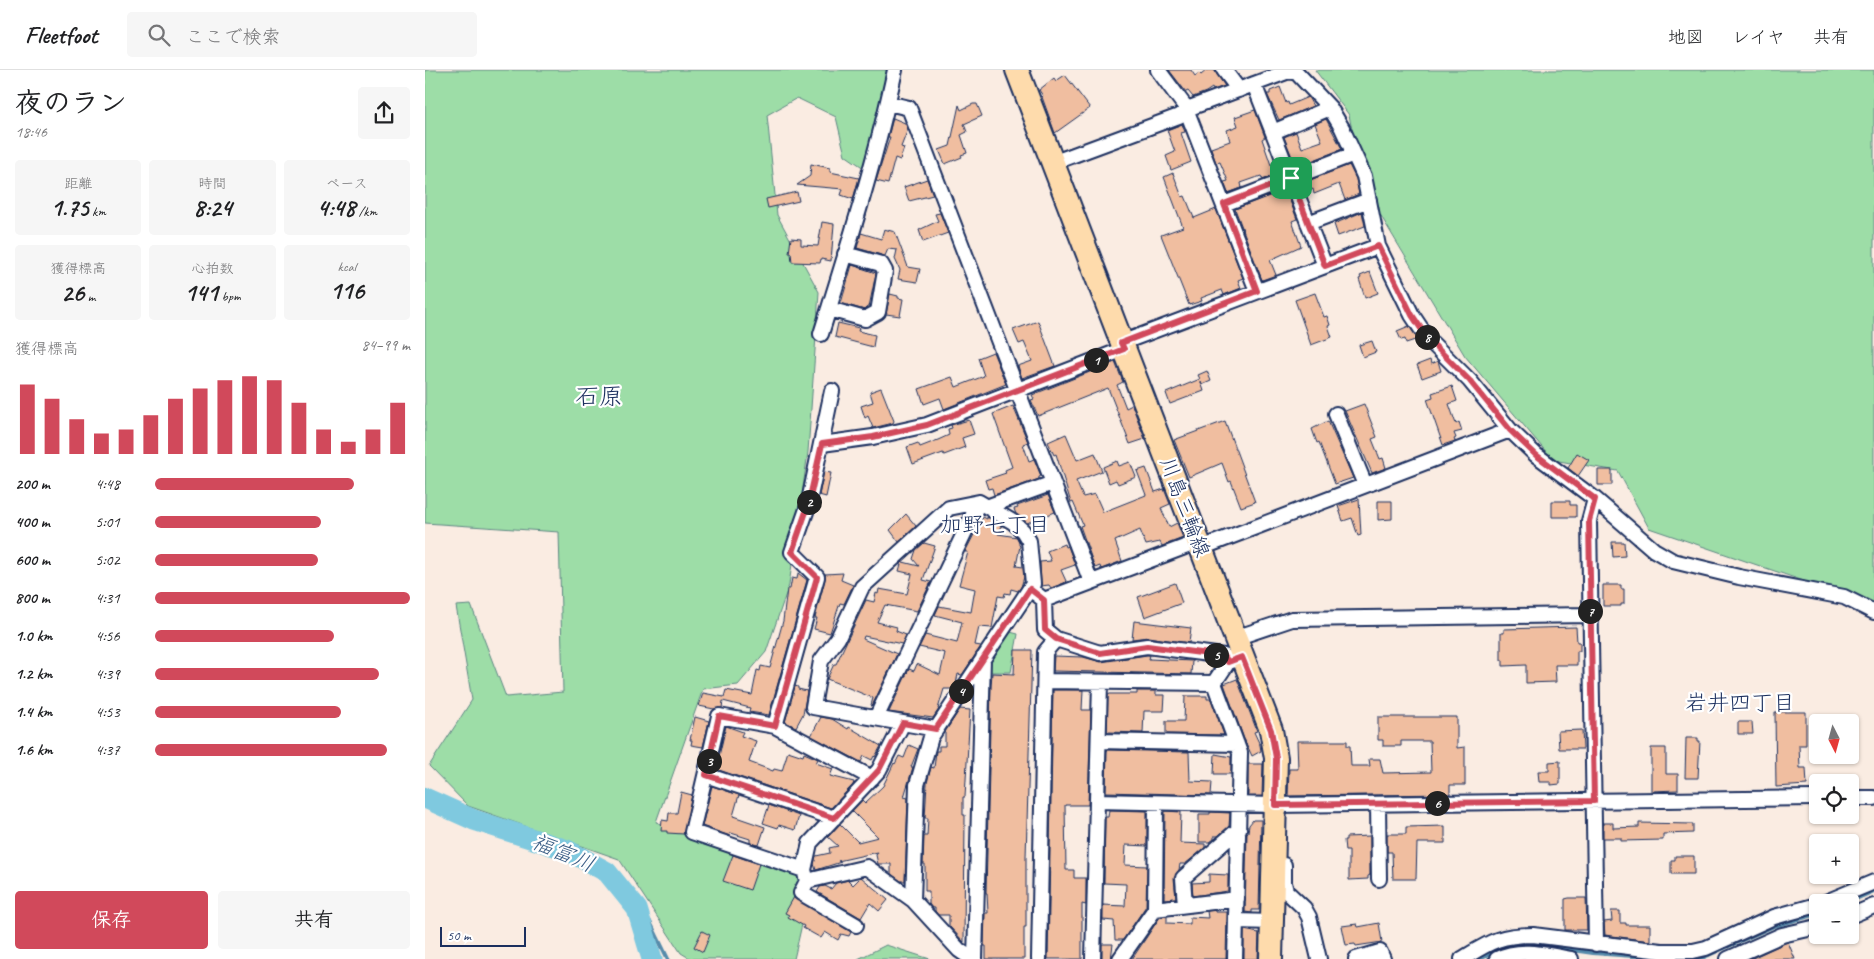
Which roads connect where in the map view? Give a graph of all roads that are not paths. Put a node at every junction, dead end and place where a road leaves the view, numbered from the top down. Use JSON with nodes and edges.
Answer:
{"nodes":[{"id":1,"x":895,"y":70,"type":"edge"},
{"id":2,"x":1017,"y":70,"type":"edge"},
{"id":3,"x":1159,"y":70,"type":"edge"},
{"id":4,"x":1224,"y":70,"type":"edge"},
{"id":5,"x":1289,"y":71,"type":"edge"},
{"id":6,"x":1254,"y":84,"type":"junction"},
{"id":7,"x":1239,"y":90,"type":"junction"},
{"id":8,"x":888,"y":103,"type":"junction"},
{"id":9,"x":1330,"y":108,"type":"junction"},
{"id":10,"x":1187,"y":109,"type":"junction"},
{"id":11,"x":1273,"y":132,"type":"junction"},
{"id":12,"x":1354,"y":154,"type":"junction"},
{"id":13,"x":1052,"y":163,"type":"junction"},
{"id":14,"x":1291,"y":178,"type":"junction"},
{"id":15,"x":1369,"y":200,"type":"junction"},
{"id":16,"x":1224,"y":204,"type":"junction"},
{"id":17,"x":1308,"y":223,"type":"junction"},
{"id":18,"x":1378,"y":246,"type":"junction"},
{"id":19,"x":845,"y":254,"type":"junction"},
{"id":20,"x":1325,"y":266,"type":"junction"},
{"id":21,"x":1257,"y":291,"type":"junction"},
{"id":22,"x":829,"y":309,"type":"junction"},
{"id":23,"x":821,"y":334,"type":"dead end"},
{"id":24,"x":1122,"y":346,"type":"junction"},
{"id":25,"x":1019,"y":390,"type":"junction"},
{"id":26,"x":832,"y":391,"type":"dead end"},
{"id":27,"x":1336,"y":414,"type":"dead end"},
{"id":28,"x":1510,"y":430,"type":"junction"},
{"id":29,"x":822,"y":444,"type":"junction"},
{"id":30,"x":1053,"y":482,"type":"junction"},
{"id":31,"x":1365,"y":485,"type":"junction"},
{"id":32,"x":1595,"y":499,"type":"junction"},
{"id":33,"x":984,"y":504,"type":"junction"},
{"id":34,"x":1199,"y":545,"type":"junction"},
{"id":35,"x":1091,"y":582,"type":"junction"},
{"id":36,"x":1030,"y":589,"type":"junction"},
{"id":37,"x":1044,"y":600,"type":"junction"},
{"id":38,"x":1874,"y":612,"type":"edge"},
{"id":39,"x":1590,"y":616,"type":"junction"},
{"id":40,"x":1056,"y":639,"type":"junction"},
{"id":41,"x":1235,"y":653,"type":"junction"},
{"id":42,"x":983,"y":657,"type":"junction"},
{"id":43,"x":1045,"y":681,"type":"junction"},
{"id":44,"x":1101,"y":682,"type":"junction"},
{"id":45,"x":1214,"y":683,"type":"junction"},
{"id":46,"x":876,"y":718,"type":"junction"},
{"id":47,"x":903,"y":723,"type":"junction"},
{"id":48,"x":775,"y":726,"type":"junction"},
{"id":49,"x":936,"y":729,"type":"junction"},
{"id":50,"x":1099,"y":741,"type":"junction"},
{"id":51,"x":1237,"y":744,"type":"junction"},
{"id":52,"x":706,"y":775,"type":"junction"},
{"id":53,"x":872,"y":778,"type":"junction"},
{"id":54,"x":1809,"y":798,"type":"edge"},
{"id":55,"x":1859,"y":798,"type":"edge"},
{"id":56,"x":1874,"y":798,"type":"edge"},
{"id":57,"x":1097,"y":801,"type":"junction"},
{"id":58,"x":1594,"y":801,"type":"junction"},
{"id":59,"x":1156,"y":803,"type":"junction"},
{"id":60,"x":1239,"y":804,"type":"junction"},
{"id":61,"x":1378,"y":804,"type":"junction"},
{"id":62,"x":1280,"y":805,"type":"junction"},
{"id":63,"x":834,"y":818,"type":"junction"},
{"id":64,"x":1239,"y":829,"type":"junction"},
{"id":65,"x":806,"y":875,"type":"junction"},
{"id":66,"x":1379,"y":879,"type":"dead end"},
{"id":67,"x":1874,"y":882,"type":"edge"},
{"id":68,"x":1845,"y":894,"type":"edge"},
{"id":69,"x":1237,"y":899,"type":"junction"},
{"id":70,"x":913,"y":900,"type":"junction"},
{"id":71,"x":1185,"y":905,"type":"junction"},
{"id":72,"x":1874,"y":906,"type":"edge"},
{"id":73,"x":1809,"y":907,"type":"edge"},
{"id":74,"x":1155,"y":909,"type":"junction"},
{"id":75,"x":1859,"y":912,"type":"edge"},
{"id":76,"x":1236,"y":921,"type":"junction"},
{"id":77,"x":1272,"y":922,"type":"junction"},
{"id":78,"x":857,"y":925,"type":"dead end"},
{"id":79,"x":1809,"y":929,"type":"edge"},
{"id":80,"x":1596,"y":944,"type":"junction"},
{"id":81,"x":974,"y":959,"type":"edge"},
{"id":82,"x":1039,"y":959,"type":"edge"},
{"id":83,"x":1093,"y":959,"type":"edge"},
{"id":84,"x":1120,"y":959,"type":"edge"},
{"id":85,"x":1235,"y":959,"type":"edge"},
{"id":86,"x":1271,"y":959,"type":"edge"},
{"id":87,"x":1319,"y":959,"type":"edge"},
{"id":88,"x":1356,"y":959,"type":"edge"},
{"id":89,"x":1383,"y":959,"type":"edge"},
{"id":90,"x":1462,"y":959,"type":"edge"},
{"id":91,"x":1497,"y":959,"type":"edge"},
{"id":92,"x":1571,"y":959,"type":"edge"},
{"id":93,"x":1728,"y":959,"type":"edge"}],
"edges":[{"from":1,"to":8,"type":"street"},
{"from":2,"to":13,"type":"main road","name":"川島三輪線"},
{"from":3,"to":10,"type":"street"},
{"from":4,"to":7,"type":"street"},
{"from":5,"to":6,"type":"street"},
{"from":5,"to":9,"type":"street"},
{"from":6,"to":7,"type":"street"},
{"from":6,"to":11,"type":"street"},
{"from":7,"to":10,"type":"street"},
{"from":8,"to":19,"type":"street"},
{"from":8,"to":25,"type":"street"},
{"from":9,"to":11,"type":"street"},
{"from":9,"to":12,"type":"street"},
{"from":10,"to":13,"type":"street"},
{"from":10,"to":16,"type":"street"},
{"from":11,"to":14,"type":"street"},
{"from":12,"to":14,"type":"street"},
{"from":12,"to":15,"type":"street"},
{"from":13,"to":24,"type":"main road","name":"川島三輪線"},
{"from":14,"to":16,"type":"street"},
{"from":14,"to":17,"type":"street"},
{"from":15,"to":17,"type":"street"},
{"from":15,"to":18,"type":"street"},
{"from":16,"to":21,"type":"street"},
{"from":17,"to":20,"type":"street"},
{"from":18,"to":20,"type":"street"},
{"from":18,"to":28,"type":"street"},
{"from":19,"to":22,"type":"street"},
{"from":19,"to":22,"type":"street"},
{"from":20,"to":21,"type":"street"},
{"from":21,"to":24,"type":"street"},
{"from":22,"to":23,"type":"street"},
{"from":24,"to":25,"type":"street"},
{"from":24,"to":34,"type":"main road","name":"川島三輪線"},
{"from":25,"to":29,"type":"street"},
{"from":25,"to":30,"type":"street"},
{"from":26,"to":29,"type":"street"},
{"from":27,"to":31,"type":"street"},
{"from":28,"to":31,"type":"street"},
{"from":28,"to":32,"type":"street"},
{"from":29,"to":48,"type":"street"},
{"from":30,"to":33,"type":"street"},
{"from":30,"to":35,"type":"street"},
{"from":31,"to":34,"type":"street"},
{"from":32,"to":38,"type":"street"},
{"from":32,"to":39,"type":"street"},
{"from":33,"to":36,"type":"street"},
{"from":33,"to":46,"type":"street"},
{"from":33,"to":46,"type":"street"},
{"from":34,"to":35,"type":"street"},
{"from":34,"to":41,"type":"main road","name":"川島三輪線"},
{"from":35,"to":37,"type":"street"},
{"from":36,"to":37,"type":"street"},
{"from":36,"to":42,"type":"street"},
{"from":37,"to":40,"type":"street"},
{"from":39,"to":41,"type":"street"},
{"from":39,"to":58,"type":"street"},
{"from":40,"to":41,"type":"street"},
{"from":40,"to":43,"type":"street"},
{"from":41,"to":45,"type":"street"},
{"from":41,"to":62,"type":"main road","name":"川島三輪線"},
{"from":42,"to":49,"type":"street"},
{"from":42,"to":81,"type":"street"},
{"from":43,"to":44,"type":"street"},
{"from":43,"to":82,"type":"street"},
{"from":44,"to":45,"type":"street"},
{"from":44,"to":50,"type":"street"},
{"from":45,"to":51,"type":"street"},
{"from":46,"to":47,"type":"street"},
{"from":47,"to":49,"type":"street"},
{"from":47,"to":53,"type":"street"},
{"from":48,"to":52,"type":"street"},
{"from":48,"to":53,"type":"street"},
{"from":49,"to":70,"type":"street"},
{"from":50,"to":51,"type":"street"},
{"from":50,"to":57,"type":"street"},
{"from":51,"to":60,"type":"street"},
{"from":52,"to":63,"type":"street"},
{"from":52,"to":65,"type":"street"},
{"from":53,"to":63,"type":"street"},
{"from":54,"to":58,"type":"street"},
{"from":55,"to":56,"type":"street"},
{"from":57,"to":59,"type":"street"},
{"from":57,"to":83,"type":"street"},
{"from":58,"to":61,"type":"street"},
{"from":58,"to":80,"type":"street"},
{"from":59,"to":60,"type":"street"},
{"from":59,"to":74,"type":"street"},
{"from":60,"to":62,"type":"street"},
{"from":60,"to":64,"type":"street"},
{"from":61,"to":62,"type":"street"},
{"from":61,"to":66,"type":"street"},
{"from":62,"to":77,"type":"main road","name":"川島三輪線"},
{"from":62,"to":87,"type":"street"},
{"from":63,"to":65,"type":"street"},
{"from":64,"to":69,"type":"street"},
{"from":64,"to":71,"type":"street"},
{"from":65,"to":70,"type":"street"},
{"from":65,"to":78,"type":"street"},
{"from":67,"to":68,"type":"street"},
{"from":69,"to":71,"type":"street"},
{"from":69,"to":76,"type":"street"},
{"from":70,"to":81,"type":"street"},
{"from":71,"to":74,"type":"street"},
{"from":72,"to":75,"type":"street"},
{"from":73,"to":80,"type":"street"},
{"from":74,"to":84,"type":"street"},
{"from":76,"to":77,"type":"street"},
{"from":76,"to":85,"type":"street"},
{"from":77,"to":86,"type":"main road","name":"川島三輪線"},
{"from":79,"to":93,"type":"street"},
{"from":80,"to":90,"type":"street"},
{"from":88,"to":89,"type":"street"},
{"from":91,"to":92,"type":"street"}]}
